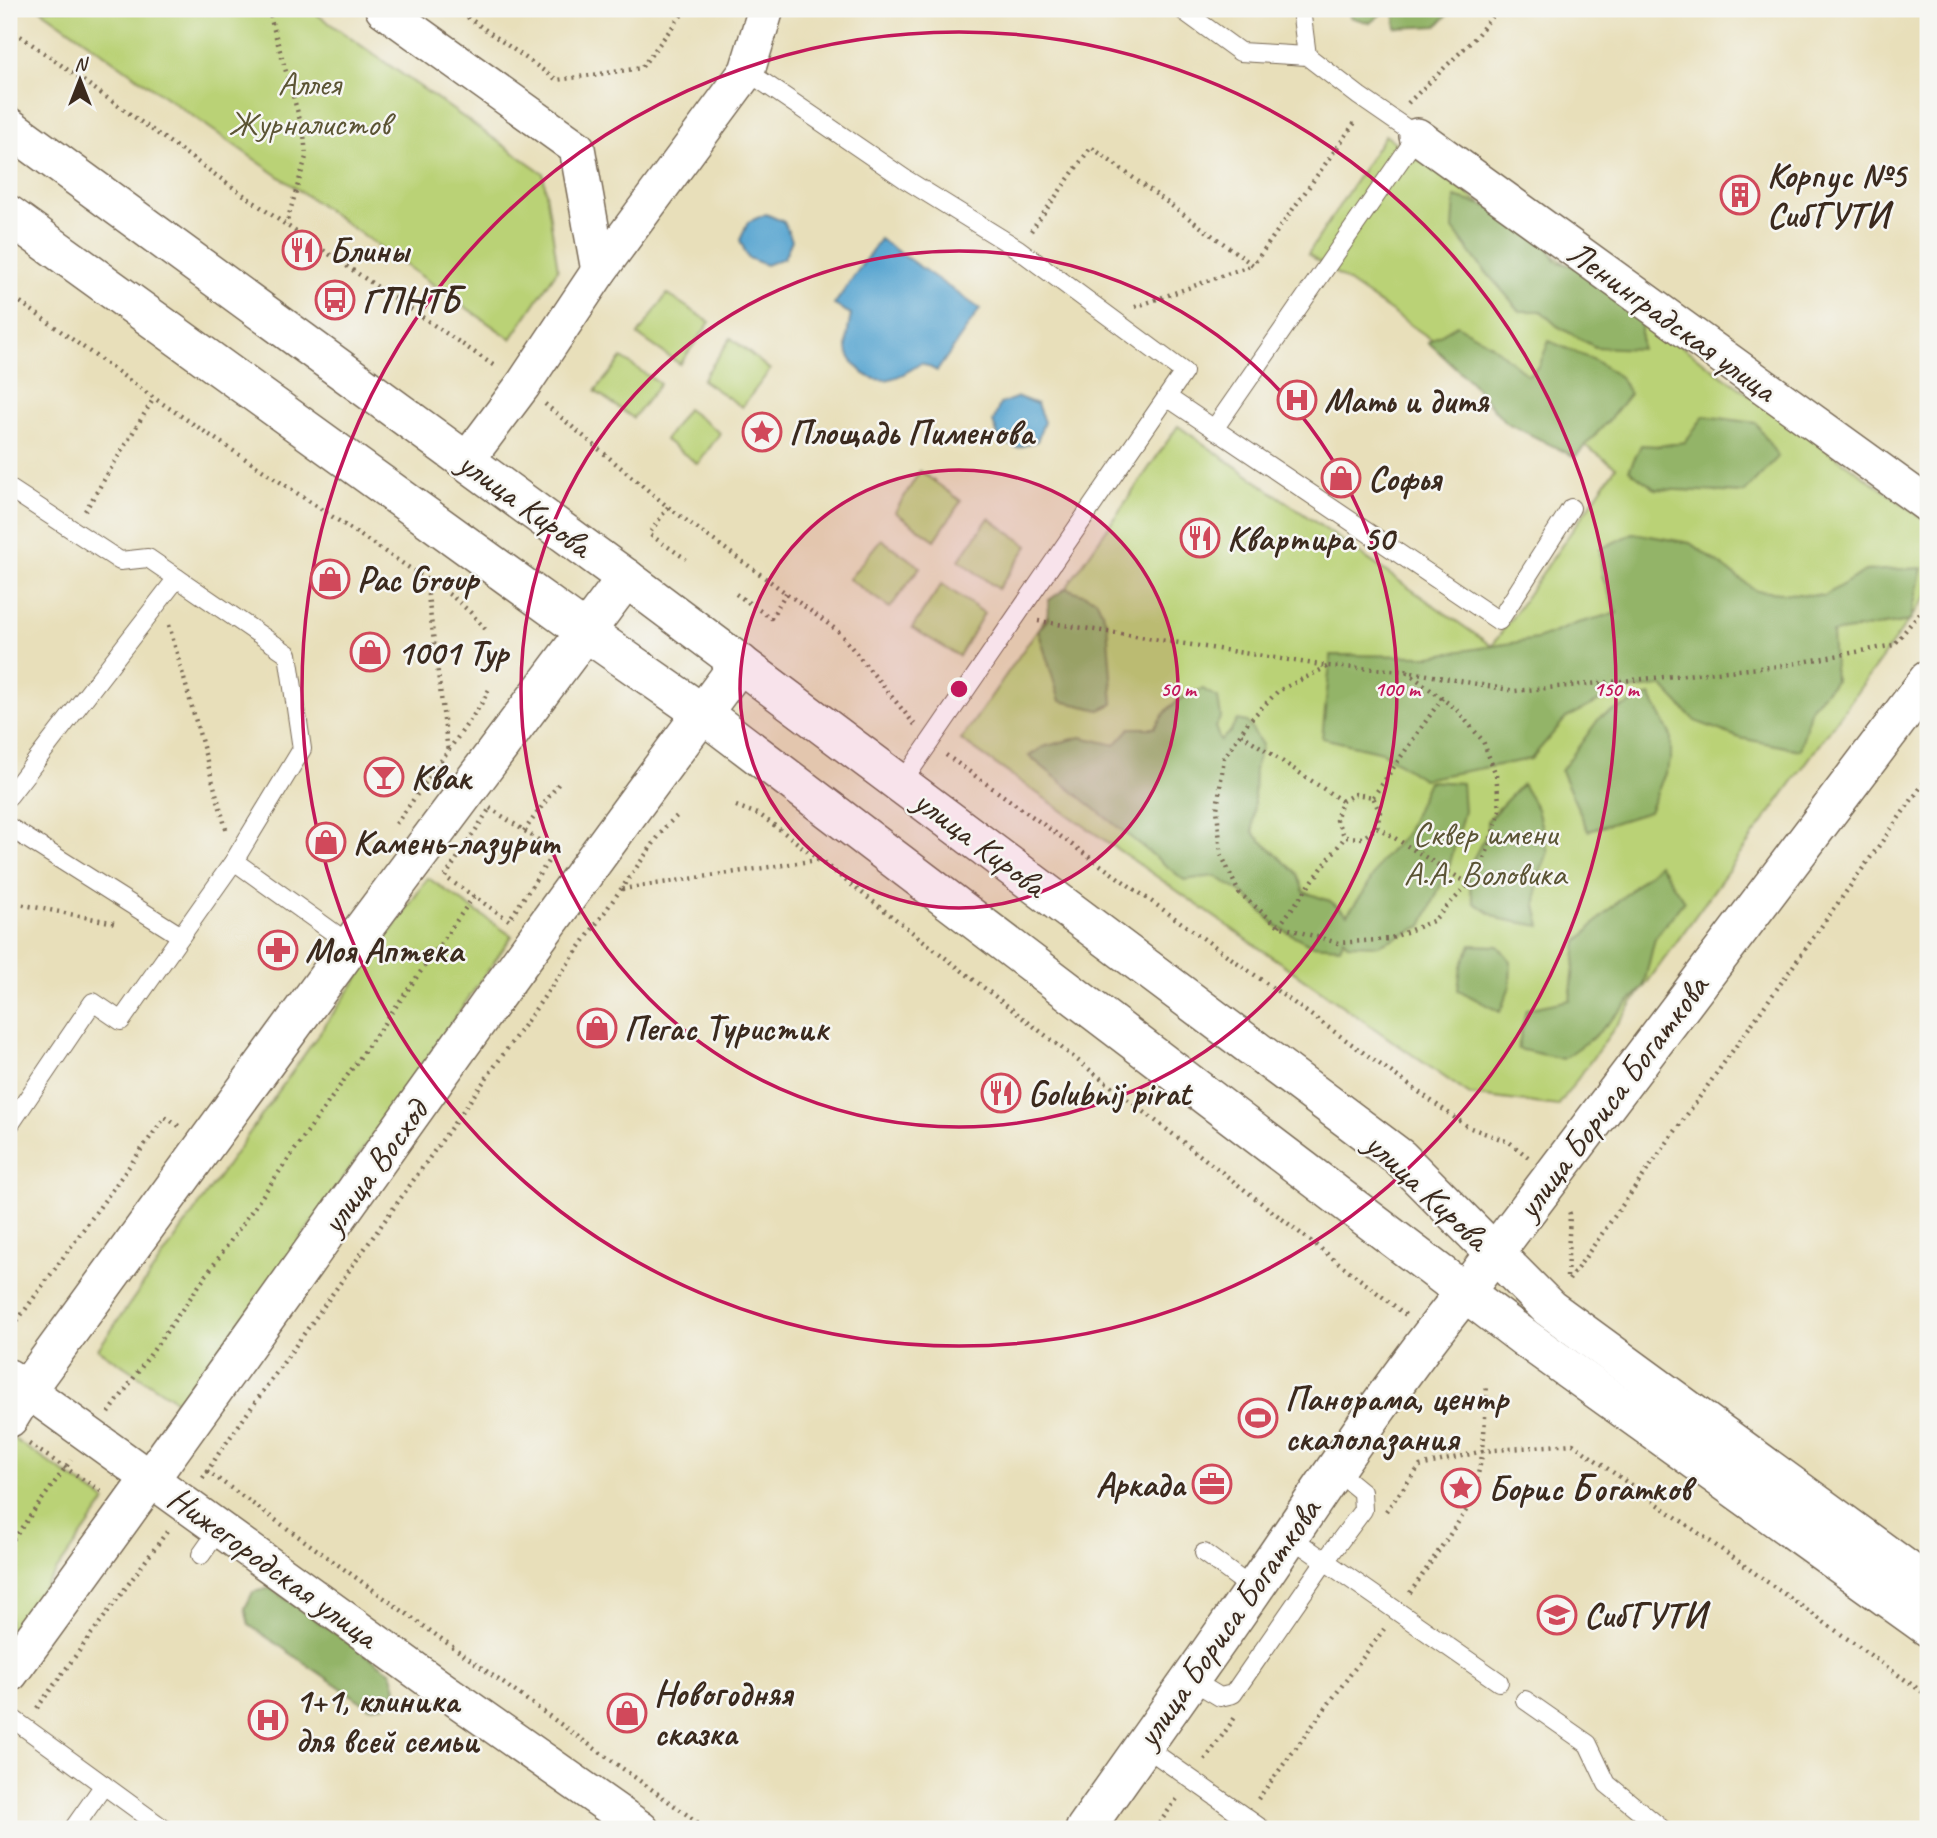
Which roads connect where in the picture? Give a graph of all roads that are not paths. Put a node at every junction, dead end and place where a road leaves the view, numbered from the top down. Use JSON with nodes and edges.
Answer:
{"nodes":[{"id":1,"x":383,"y":9,"type":"edge"},
{"id":2,"x":766,"y":9,"type":"edge"},
{"id":3,"x":1181,"y":9,"type":"edge"},
{"id":4,"x":1301,"y":9,"type":"edge"},
{"id":5,"x":1307,"y":56,"type":"junction"},
{"id":6,"x":747,"y":71,"type":"junction"},
{"id":7,"x":9,"y":127,"type":"edge"},
{"id":8,"x":1404,"y":127,"type":"junction"},
{"id":9,"x":9,"y":215,"type":"edge"},
{"id":10,"x":599,"y":271,"type":"junction"},
{"id":11,"x":1167,"y":397,"type":"junction"},
{"id":12,"x":1214,"y":429,"type":"junction"},
{"id":13,"x":466,"y":461,"type":"junction"},
{"id":14,"x":9,"y":488,"type":"edge"},
{"id":15,"x":1928,"y":505,"type":"edge"},
{"id":16,"x":1571,"y":508,"type":"dead end"},
{"id":17,"x":177,"y":578,"type":"junction"},
{"id":18,"x":626,"y":578,"type":"junction"},
{"id":19,"x":586,"y":632,"type":"junction"},
{"id":20,"x":740,"y":663,"type":"junction"},
{"id":21,"x":1928,"y":680,"type":"edge"},
{"id":22,"x":702,"y":713,"type":"junction"},
{"id":23,"x":901,"y":784,"type":"junction"},
{"id":24,"x":9,"y":796,"type":"edge"},
{"id":25,"x":9,"y":827,"type":"edge"},
{"id":26,"x":234,"y":860,"type":"junction"},
{"id":27,"x":181,"y":936,"type":"junction"},
{"id":28,"x":351,"y":945,"type":"junction"},
{"id":29,"x":9,"y":1126,"type":"edge"},
{"id":30,"x":1494,"y":1253,"type":"junction"},
{"id":31,"x":1465,"y":1292,"type":"junction"},
{"id":32,"x":16,"y":1405,"type":"edge"},
{"id":33,"x":1334,"y":1469,"type":"junction"},
{"id":34,"x":151,"y":1478,"type":"junction"},
{"id":35,"x":1289,"y":1536,"type":"junction"},
{"id":36,"x":1204,"y":1553,"type":"dead end"},
{"id":37,"x":1325,"y":1561,"type":"junction"},
{"id":38,"x":1928,"y":1585,"type":"edge"},
{"id":39,"x":1254,"y":1589,"type":"junction"},
{"id":40,"x":1928,"y":1626,"type":"edge"},
{"id":41,"x":9,"y":1673,"type":"edge"},
{"id":42,"x":1190,"y":1679,"type":"junction"},
{"id":43,"x":1499,"y":1682,"type":"dead end"},
{"id":44,"x":1525,"y":1700,"type":"dead end"},
{"id":45,"x":16,"y":1721,"type":"edge"},
{"id":46,"x":1144,"y":1746,"type":"junction"},
{"id":47,"x":104,"y":1785,"type":"junction"},
{"id":48,"x":73,"y":1829,"type":"edge"},
{"id":49,"x":164,"y":1829,"type":"edge"},
{"id":50,"x":641,"y":1829,"type":"edge"},
{"id":51,"x":1086,"y":1829,"type":"edge"},
{"id":52,"x":1262,"y":1829,"type":"edge"},
{"id":53,"x":1662,"y":1829,"type":"edge"}],
"edges":[{"from":1,"to":10,"type":"street"},
{"from":2,"to":6,"type":"street"},
{"from":3,"to":5,"type":"lane"},
{"from":4,"to":5,"type":"lane"},
{"from":5,"to":8,"type":"lane"},
{"from":6,"to":10,"type":"street"},
{"from":6,"to":11,"type":"lane"},
{"from":7,"to":13,"type":"main road","name":"улица Кирова"},
{"from":8,"to":12,"type":"lane"},
{"from":8,"to":15,"type":"street","name":"Ленинградская улица"},
{"from":9,"to":19,"type":"main road","name":"улица Кирова"},
{"from":10,"to":13,"type":"street"},
{"from":11,"to":12,"type":"lane"},
{"from":11,"to":23,"type":"lane"},
{"from":12,"to":16,"type":"lane"},
{"from":13,"to":18,"type":"main road","name":"улица Кирова"},
{"from":14,"to":17,"type":"lane"},
{"from":17,"to":24,"type":"lane"},
{"from":17,"to":26,"type":"lane"},
{"from":18,"to":19,"type":"main road"},
{"from":18,"to":20,"type":"main road","name":"улица Кирова"},
{"from":19,"to":22,"type":"main road","name":"улица Кирова"},
{"from":19,"to":28,"type":"main road"},
{"from":20,"to":22,"type":"main road","name":"улица Восход"},
{"from":20,"to":23,"type":"main road","name":"улица Кирова"},
{"from":21,"to":30,"type":"main road","name":"улица Бориса Богаткова"},
{"from":22,"to":31,"type":"main road","name":"улица Кирова"},
{"from":22,"to":34,"type":"main road","name":"улица Восход"},
{"from":23,"to":30,"type":"main road","name":"улица Кирова"},
{"from":25,"to":27,"type":"lane"},
{"from":26,"to":27,"type":"lane"},
{"from":26,"to":28,"type":"lane"},
{"from":27,"to":29,"type":"lane"},
{"from":28,"to":32,"type":"main road"},
{"from":30,"to":31,"type":"main road","name":"улица Бориса Богаткова"},
{"from":30,"to":38,"type":"main road","name":"улица Кирова"},
{"from":31,"to":33,"type":"main road","name":"улица Бориса Богаткова"},
{"from":31,"to":40,"type":"main road","name":"улица Кирова"},
{"from":32,"to":34,"type":"street","name":"Нижегородская улица"},
{"from":33,"to":35,"type":"main road","name":"улица Бориса Богаткова"},
{"from":33,"to":37,"type":"lane"},
{"from":34,"to":41,"type":"main road","name":"улица Восход"},
{"from":34,"to":50,"type":"street","name":"Нижегородская улица"},
{"from":35,"to":37,"type":"lane"},
{"from":35,"to":39,"type":"main road","name":"улица Бориса Богаткова"},
{"from":36,"to":39,"type":"lane"},
{"from":37,"to":42,"type":"lane"},
{"from":37,"to":43,"type":"lane"},
{"from":39,"to":42,"type":"main road","name":"улица Бориса Богаткова"},
{"from":42,"to":46,"type":"main road","name":"улица Бориса Богаткова"},
{"from":44,"to":53,"type":"lane"},
{"from":45,"to":47,"type":"lane"},
{"from":46,"to":51,"type":"main road","name":"улица Бориса Богаткова"},
{"from":46,"to":52,"type":"lane"},
{"from":47,"to":48,"type":"lane"},
{"from":47,"to":49,"type":"lane"}]}
